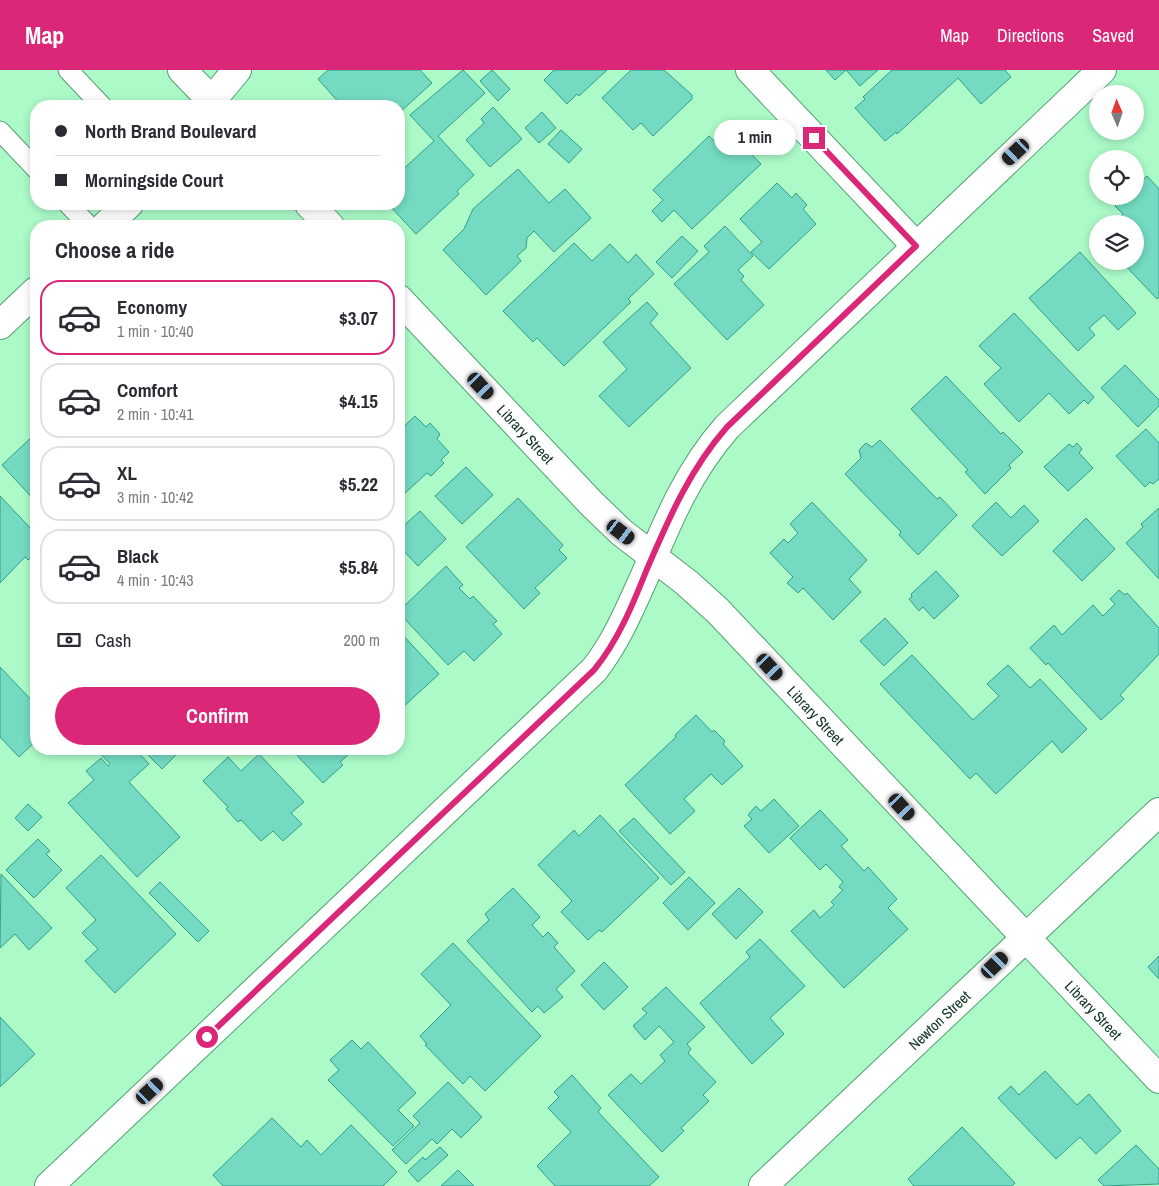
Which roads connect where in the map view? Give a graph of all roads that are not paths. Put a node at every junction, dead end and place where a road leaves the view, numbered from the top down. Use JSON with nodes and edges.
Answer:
{"nodes":[{"id":1,"x":68,"y":70,"type":"edge"},
{"id":2,"x":182,"y":70,"type":"edge"},
{"id":3,"x":237,"y":70,"type":"edge"},
{"id":4,"x":750,"y":70,"type":"edge"},
{"id":5,"x":1102,"y":70,"type":"edge"},
{"id":6,"x":96,"y":100,"type":"edge"},
{"id":7,"x":208,"y":100,"type":"edge"},
{"id":8,"x":215,"y":100,"type":"edge"},
{"id":9,"x":0,"y":131,"type":"edge"},
{"id":10,"x":30,"y":164,"type":"edge"},
{"id":11,"x":74,"y":210,"type":"edge"},
{"id":12,"x":122,"y":210,"type":"edge"},
{"id":13,"x":315,"y":210,"type":"edge"},
{"id":14,"x":83,"y":220,"type":"edge"},
{"id":15,"x":112,"y":220,"type":"edge"},
{"id":16,"x":324,"y":220,"type":"edge"},
{"id":17,"x":916,"y":246,"type":"junction"},
{"id":18,"x":30,"y":296,"type":"edge"},
{"id":19,"x":405,"y":305,"type":"edge"},
{"id":20,"x":0,"y":325,"type":"edge"},
{"id":21,"x":653,"y":556,"type":"junction"},
{"id":22,"x":1159,"y":812,"type":"edge"},
{"id":23,"x":1024,"y":937,"type":"junction"},
{"id":24,"x":1159,"y":1079,"type":"edge"},
{"id":25,"x":49,"y":1186,"type":"edge"},
{"id":26,"x":762,"y":1186,"type":"edge"}],
"edges":[{"from":1,"to":6,"type":"lane"},
{"from":2,"to":7,"type":"street"},
{"from":3,"to":8,"type":"street"},
{"from":4,"to":17,"type":"street"},
{"from":5,"to":17,"type":"street"},
{"from":9,"to":10,"type":"lane"},
{"from":11,"to":14,"type":"lane"},
{"from":12,"to":15,"type":"street"},
{"from":13,"to":16,"type":"street"},
{"from":17,"to":21,"type":"street"},
{"from":18,"to":20,"type":"street"},
{"from":19,"to":21,"type":"street","name":"Library Street"},
{"from":21,"to":23,"type":"street","name":"Library Street"},
{"from":21,"to":25,"type":"street"},
{"from":22,"to":23,"type":"street","name":"Newton Street"},
{"from":23,"to":24,"type":"street","name":"Library Street"},
{"from":23,"to":26,"type":"street","name":"Newton Street"}]}
